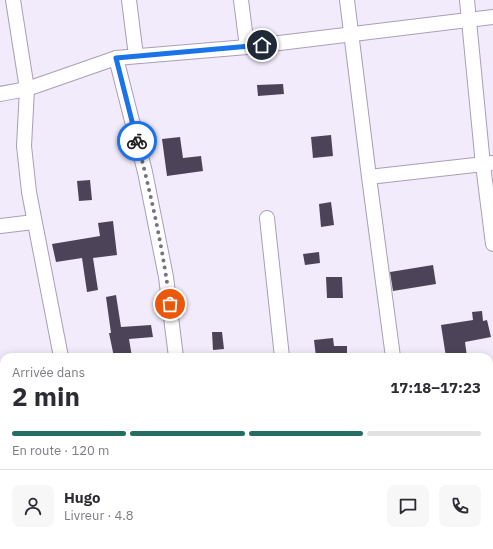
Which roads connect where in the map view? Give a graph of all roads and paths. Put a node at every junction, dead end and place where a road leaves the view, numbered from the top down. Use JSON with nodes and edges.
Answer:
{"nodes":[{"id":1,"x":14,"y":0,"type":"edge"},
{"id":2,"x":129,"y":0,"type":"edge"},
{"id":3,"x":241,"y":0,"type":"edge"},
{"id":4,"x":347,"y":0,"type":"edge"},
{"id":5,"x":467,"y":0,"type":"edge"},
{"id":6,"x":493,"y":17,"type":"edge"},
{"id":7,"x":469,"y":20,"type":"junction"},
{"id":8,"x":351,"y":35,"type":"junction"},
{"id":9,"x":246,"y":47,"type":"junction"},
{"id":10,"x":136,"y":56,"type":"junction"},
{"id":11,"x":116,"y":58,"type":"junction"},
{"id":12,"x":27,"y":89,"type":"junction"},
{"id":13,"x":0,"y":94,"type":"edge"},
{"id":14,"x":488,"y":164,"type":"edge"},
{"id":15,"x":369,"y":177,"type":"junction"},
{"id":16,"x":267,"y":218,"type":"dead end"},
{"id":17,"x":34,"y":222,"type":"junction"},
{"id":18,"x":0,"y":226,"type":"edge"},
{"id":19,"x":493,"y":244,"type":"edge"},
{"id":20,"x":60,"y":353,"type":"edge"},
{"id":21,"x":176,"y":353,"type":"edge"},
{"id":22,"x":282,"y":353,"type":"edge"},
{"id":23,"x":392,"y":353,"type":"edge"}],
"edges":[{"from":1,"to":12,"type":"street"},
{"from":2,"to":10,"type":"street"},
{"from":3,"to":9,"type":"street"},
{"from":4,"to":8,"type":"street"},
{"from":5,"to":7,"type":"street"},
{"from":6,"to":7,"type":"street"},
{"from":7,"to":8,"type":"street"},
{"from":7,"to":14,"type":"street"},
{"from":8,"to":9,"type":"street"},
{"from":8,"to":15,"type":"street"},
{"from":9,"to":10,"type":"street"},
{"from":10,"to":11,"type":"street"},
{"from":11,"to":12,"type":"street"},
{"from":11,"to":21,"type":"street"},
{"from":12,"to":13,"type":"street"},
{"from":12,"to":17,"type":"street"},
{"from":14,"to":15,"type":"street"},
{"from":14,"to":19,"type":"street"},
{"from":15,"to":23,"type":"street"},
{"from":16,"to":22,"type":"street"},
{"from":17,"to":18,"type":"street"},
{"from":17,"to":20,"type":"street"}]}
